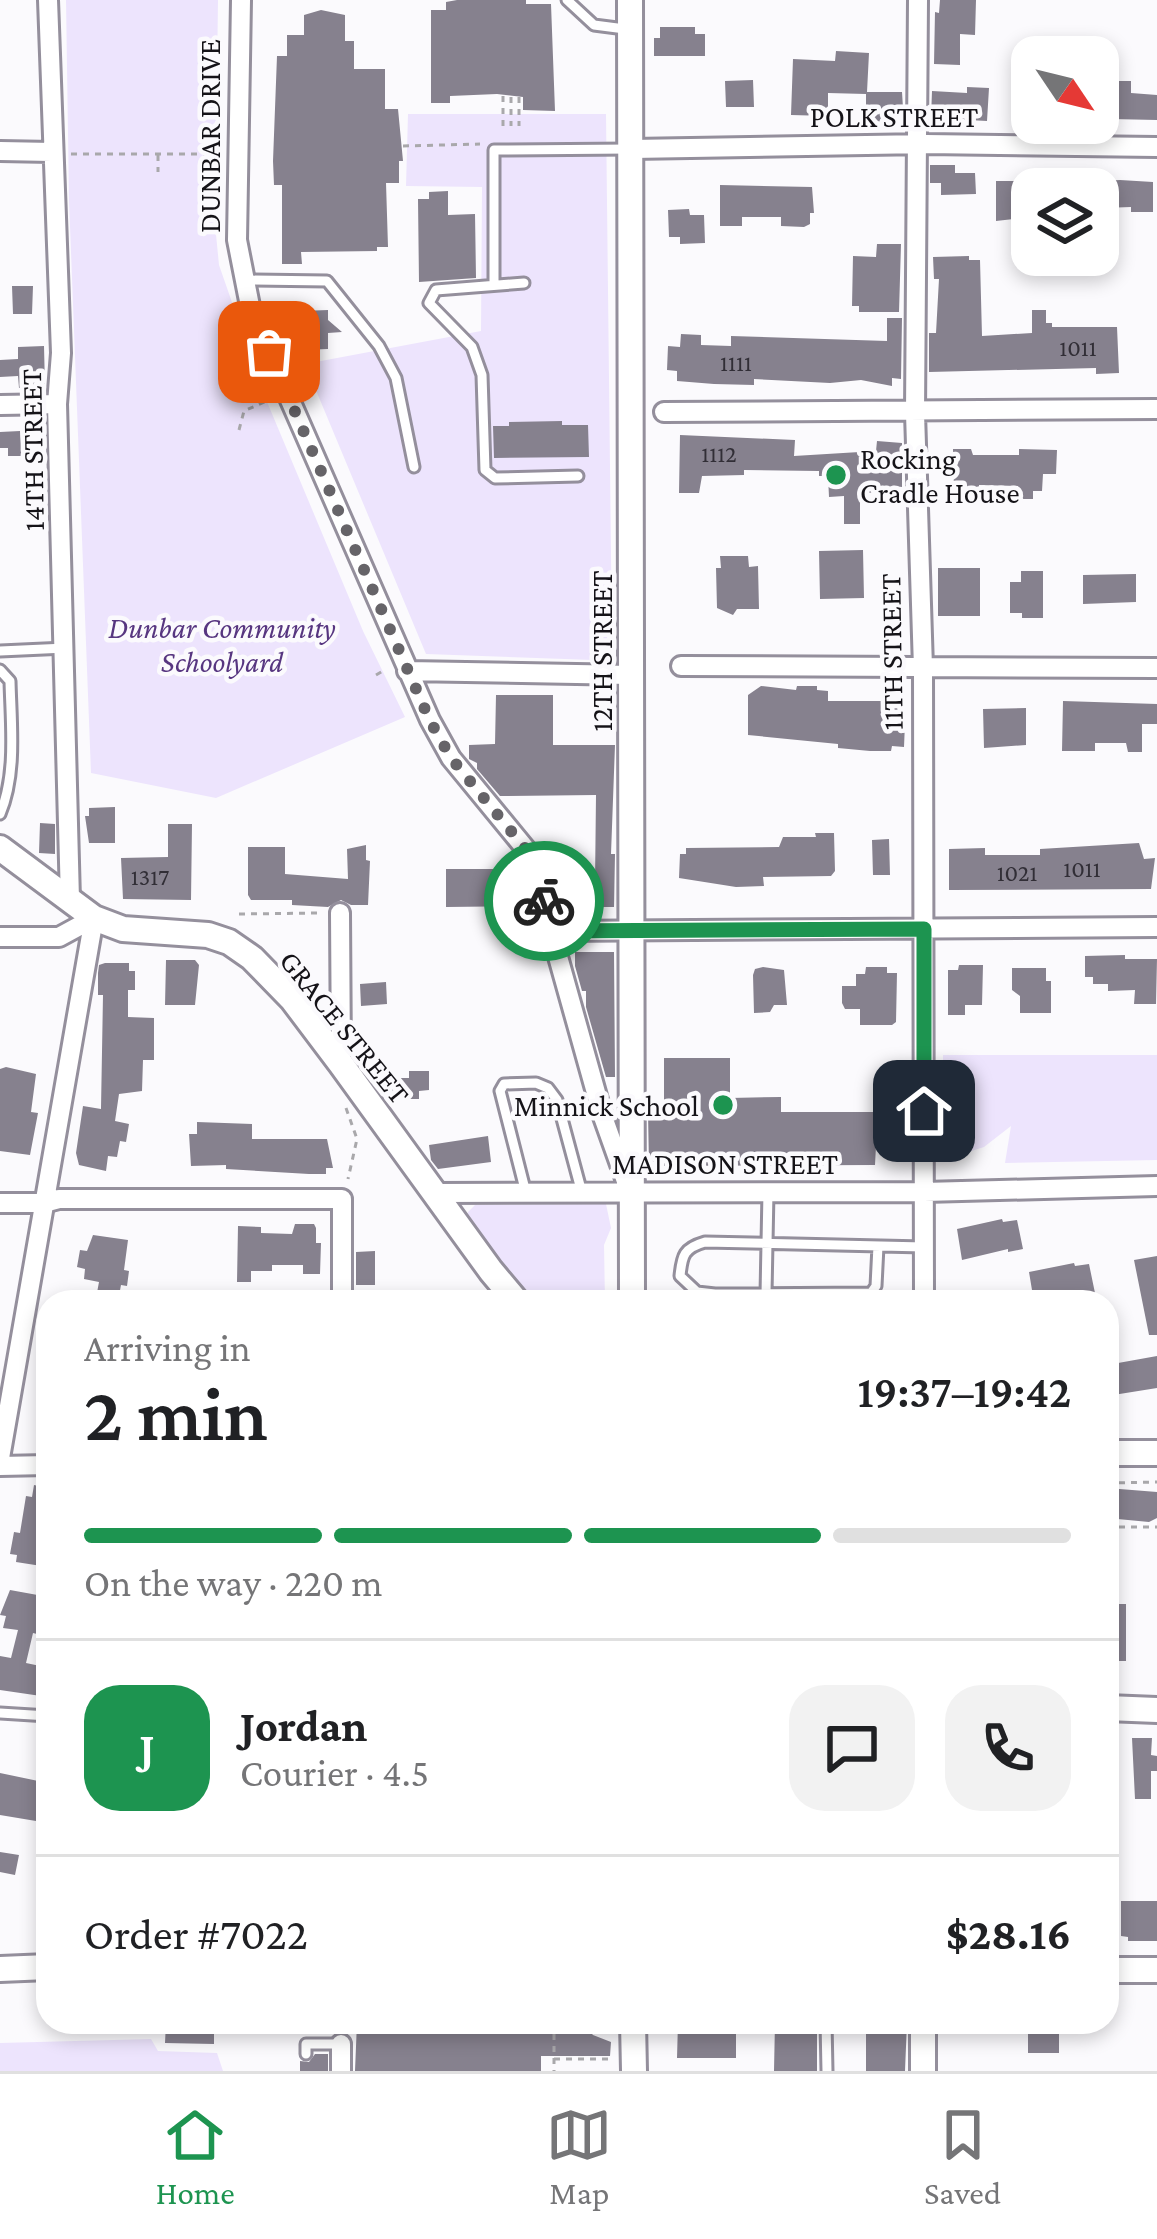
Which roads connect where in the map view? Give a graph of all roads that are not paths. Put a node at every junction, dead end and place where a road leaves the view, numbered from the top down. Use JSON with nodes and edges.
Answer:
{"nodes":[{"id":1,"x":48,"y":0,"type":"edge"},
{"id":2,"x":241,"y":0,"type":"edge"},
{"id":3,"x":567,"y":0,"type":"edge"},
{"id":4,"x":630,"y":0,"type":"edge"},
{"id":5,"x":918,"y":0,"type":"edge"},
{"id":6,"x":631,"y":29,"type":"junction"},
{"id":7,"x":914,"y":145,"type":"junction"},
{"id":8,"x":1157,"y":147,"type":"edge"},
{"id":9,"x":632,"y":149,"type":"junction"},
{"id":10,"x":0,"y":151,"type":"edge"},
{"id":11,"x":56,"y":153,"type":"junction"},
{"id":12,"x":244,"y":280,"type":"junction"},
{"id":13,"x":524,"y":283,"type":"dead end"},
{"id":14,"x":494,"y":284,"type":"junction"},
{"id":15,"x":57,"y":404,"type":"junction"},
{"id":16,"x":0,"y":405,"type":"edge"},
{"id":17,"x":1157,"y":410,"type":"edge"},
{"id":18,"x":664,"y":412,"type":"dead end"},
{"id":19,"x":915,"y":413,"type":"junction"},
{"id":20,"x":414,"y":467,"type":"dead end"},
{"id":21,"x":578,"y":476,"type":"dead end"},
{"id":22,"x":66,"y":648,"type":"junction"},
{"id":23,"x":0,"y":651,"type":"edge"},
{"id":24,"x":681,"y":666,"type":"dead end"},
{"id":25,"x":923,"y":668,"type":"junction"},
{"id":26,"x":1157,"y":668,"type":"edge"},
{"id":27,"x":398,"y":669,"type":"junction"},
{"id":28,"x":0,"y":670,"type":"edge"},
{"id":29,"x":631,"y":675,"type":"junction"},
{"id":30,"x":0,"y":814,"type":"edge"},
{"id":31,"x":0,"y":848,"type":"edge"},
{"id":32,"x":70,"y":900,"type":"junction"},
{"id":33,"x":330,"y":913,"type":"road end"},
{"id":34,"x":94,"y":918,"type":"junction"},
{"id":35,"x":1157,"y":927,"type":"edge"},
{"id":36,"x":924,"y":929,"type":"junction"},
{"id":37,"x":553,"y":931,"type":"junction"},
{"id":38,"x":632,"y":932,"type":"junction"},
{"id":39,"x":0,"y":937,"type":"edge"},
{"id":40,"x":341,"y":1064,"type":"junction"},
{"id":41,"x":1157,"y":1186,"type":"edge"},
{"id":42,"x":768,"y":1192,"type":"junction"},
{"id":43,"x":924,"y":1192,"type":"junction"},
{"id":44,"x":436,"y":1193,"type":"junction"},
{"id":45,"x":526,"y":1193,"type":"junction"},
{"id":46,"x":582,"y":1193,"type":"junction"},
{"id":47,"x":631,"y":1194,"type":"junction"},
{"id":48,"x":0,"y":1203,"type":"edge"},
{"id":49,"x":44,"y":1203,"type":"junction"},
{"id":50,"x":767,"y":1244,"type":"junction"},
{"id":51,"x":878,"y":1246,"type":"junction"},
{"id":52,"x":924,"y":1247,"type":"junction"},
{"id":53,"x":342,"y":1290,"type":"edge"},
{"id":54,"x":507,"y":1290,"type":"edge"},
{"id":55,"x":632,"y":1290,"type":"edge"},
{"id":56,"x":695,"y":1290,"type":"edge"},
{"id":57,"x":766,"y":1290,"type":"edge"},
{"id":58,"x":873,"y":1290,"type":"edge"},
{"id":59,"x":924,"y":1290,"type":"edge"},
{"id":60,"x":1157,"y":1453,"type":"edge"},
{"id":61,"x":1119,"y":1454,"type":"edge"},
{"id":62,"x":0,"y":1462,"type":"edge"},
{"id":63,"x":36,"y":1464,"type":"edge"},
{"id":64,"x":1119,"y":1708,"type":"edge"},
{"id":65,"x":1157,"y":1710,"type":"edge"},
{"id":66,"x":0,"y":1713,"type":"edge"},
{"id":67,"x":36,"y":1715,"type":"edge"},
{"id":68,"x":36,"y":1968,"type":"edge"},
{"id":69,"x":0,"y":1969,"type":"edge"},
{"id":70,"x":1119,"y":1970,"type":"edge"},
{"id":71,"x":1157,"y":1970,"type":"edge"},
{"id":72,"x":630,"y":2034,"type":"edge"},
{"id":73,"x":826,"y":2034,"type":"edge"},
{"id":74,"x":923,"y":2034,"type":"edge"},
{"id":75,"x":341,"y":2044,"type":"joint"},
{"id":76,"x":306,"y":2054,"type":"dead end"},
{"id":77,"x":622,"y":2065,"type":"edge"},
{"id":78,"x":341,"y":2071,"type":"edge"},
{"id":79,"x":827,"y":2071,"type":"edge"},
{"id":80,"x":923,"y":2071,"type":"edge"}],
"edges":[{"from":1,"to":11,"type":"street","name":"14TH STREET"},
{"from":2,"to":12,"type":"street","name":"DUNBAR DRIVE"},
{"from":3,"to":6,"type":"lane"},
{"from":4,"to":6,"type":"main road","name":"12TH STREET"},
{"from":5,"to":7,"type":"street","name":"11TH STREET"},
{"from":6,"to":9,"type":"main road","name":"12TH STREET"},
{"from":7,"to":8,"type":"street","name":"POLK STREET"},
{"from":7,"to":9,"type":"street","name":"POLK STREET"},
{"from":7,"to":19,"type":"street","name":"11TH STREET"},
{"from":9,"to":14,"type":"lane"},
{"from":9,"to":29,"type":"main road","name":"12TH STREET"},
{"from":10,"to":11,"type":"street"},
{"from":11,"to":15,"type":"street","name":"14TH STREET"},
{"from":12,"to":20,"type":"lane"},
{"from":12,"to":27,"type":"street","name":"DUNBAR DRIVE"},
{"from":13,"to":14,"type":"lane"},
{"from":14,"to":21,"type":"lane"},
{"from":15,"to":16,"type":"street"},
{"from":15,"to":22,"type":"street","name":"14TH STREET"},
{"from":17,"to":19,"type":"street"},
{"from":18,"to":19,"type":"street"},
{"from":19,"to":25,"type":"street","name":"11TH STREET"},
{"from":22,"to":23,"type":"lane"},
{"from":22,"to":32,"type":"street","name":"14TH STREET"},
{"from":24,"to":25,"type":"street"},
{"from":25,"to":26,"type":"street"},
{"from":25,"to":36,"type":"street","name":"11TH STREET"},
{"from":27,"to":29,"type":"street"},
{"from":27,"to":37,"type":"street","name":"DUNBAR DRIVE"},
{"from":28,"to":30,"type":"lane"},
{"from":29,"to":38,"type":"main road","name":"12TH STREET"},
{"from":31,"to":32,"type":"main road","name":"GRACE STREET"},
{"from":32,"to":34,"type":"main road","name":"GRACE STREET"},
{"from":33,"to":40,"type":"street"},
{"from":34,"to":39,"type":"street"},
{"from":34,"to":40,"type":"main road","name":"GRACE STREET"},
{"from":34,"to":49,"type":"street"},
{"from":35,"to":36,"type":"street"},
{"from":36,"to":38,"type":"street"},
{"from":36,"to":43,"type":"street","name":"11TH STREET"},
{"from":37,"to":38,"type":"street"},
{"from":37,"to":47,"type":"street","name":"DUNBAR DRIVE"},
{"from":38,"to":47,"type":"main road","name":"12TH STREET"},
{"from":40,"to":44,"type":"main road","name":"GRACE STREET"},
{"from":41,"to":43,"type":"street","name":"MADISON STREET"},
{"from":42,"to":43,"type":"street","name":"MADISON STREET"},
{"from":42,"to":47,"type":"street","name":"MADISON STREET"},
{"from":42,"to":50,"type":"lane"},
{"from":43,"to":52,"type":"street","name":"11TH STREET"},
{"from":44,"to":45,"type":"street","name":"MADISON STREET"},
{"from":44,"to":54,"type":"main road","name":"GRACE STREET"},
{"from":45,"to":46,"type":"street","name":"MADISON STREET"},
{"from":45,"to":46,"type":"lane"},
{"from":46,"to":47,"type":"street","name":"MADISON STREET"},
{"from":47,"to":55,"type":"main road","name":"12TH STREET"},
{"from":48,"to":49,"type":"street"},
{"from":49,"to":53,"type":"street"},
{"from":49,"to":62,"type":"street"},
{"from":50,"to":51,"type":"lane"},
{"from":50,"to":56,"type":"lane"},
{"from":50,"to":57,"type":"lane"},
{"from":51,"to":52,"type":"lane"},
{"from":51,"to":58,"type":"lane"},
{"from":52,"to":59,"type":"street","name":"11TH STREET"},
{"from":60,"to":61,"type":"main road"},
{"from":62,"to":63,"type":"street"},
{"from":64,"to":65,"type":"main road"},
{"from":66,"to":67,"type":"lane"},
{"from":68,"to":69,"type":"main road"},
{"from":70,"to":71,"type":"main road"},
{"from":72,"to":77,"type":"main road"},
{"from":73,"to":79,"type":"lane"},
{"from":74,"to":80,"type":"main road"},
{"from":75,"to":76,"type":"lane"},
{"from":75,"to":78,"type":"street"}]}
